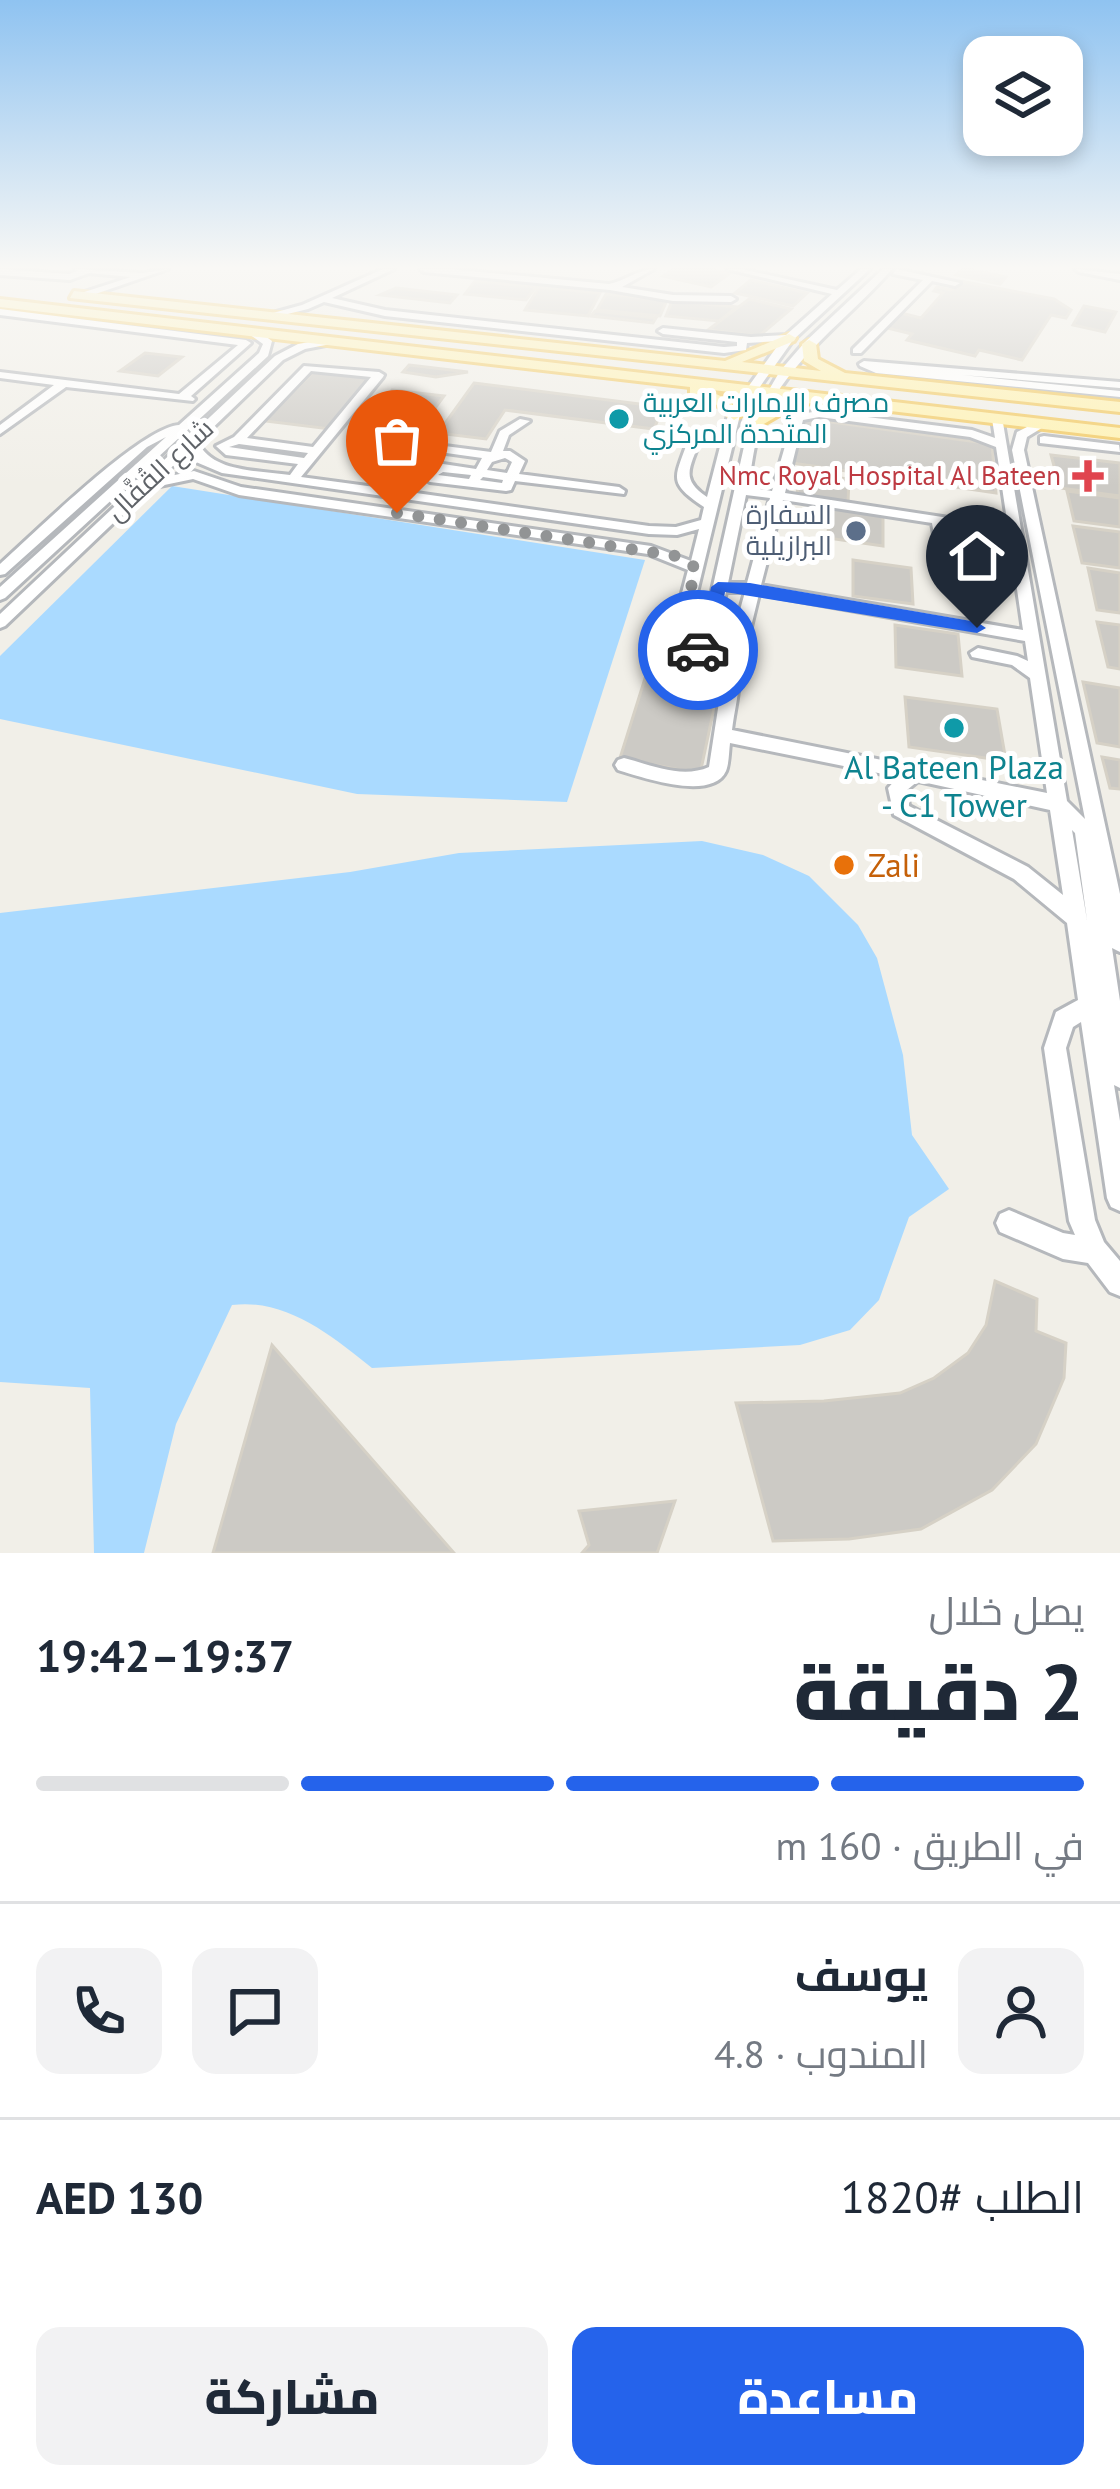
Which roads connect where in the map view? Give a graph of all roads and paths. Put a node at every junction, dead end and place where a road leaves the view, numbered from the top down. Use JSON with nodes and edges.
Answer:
{"nodes":[{"id":1,"x":237,"y":341,"type":"edge"},
{"id":2,"x":266,"y":341,"type":"edge"},
{"id":3,"x":330,"y":341,"type":"edge"},
{"id":4,"x":336,"y":341,"type":"edge"},
{"id":5,"x":558,"y":341,"type":"edge"},
{"id":6,"x":602,"y":341,"type":"edge"},
{"id":7,"x":742,"y":341,"type":"edge"},
{"id":8,"x":783,"y":341,"type":"edge"},
{"id":9,"x":787,"y":341,"type":"edge"},
{"id":10,"x":810,"y":341,"type":"edge"},
{"id":11,"x":866,"y":341,"type":"edge"},
{"id":12,"x":808,"y":344,"type":"junction"},
{"id":13,"x":857,"y":351,"type":"dead end"},
{"id":14,"x":261,"y":356,"type":"junction"},
{"id":15,"x":277,"y":360,"type":"junction"},
{"id":16,"x":700,"y":364,"type":"junction"},
{"id":17,"x":597,"y":371,"type":"junction"},
{"id":18,"x":1088,"y":372,"type":"dead end"},
{"id":19,"x":0,"y":375,"type":"edge"},
{"id":20,"x":1019,"y":376,"type":"junction"},
{"id":21,"x":677,"y":380,"type":"junction"},
{"id":22,"x":756,"y":380,"type":"junction"},
{"id":23,"x":778,"y":382,"type":"junction"},
{"id":24,"x":64,"y":383,"type":"junction"},
{"id":25,"x":863,"y":383,"type":"junction"},
{"id":26,"x":1120,"y":389,"type":"edge"},
{"id":27,"x":927,"y":390,"type":"junction"},
{"id":28,"x":1053,"y":395,"type":"junction"},
{"id":29,"x":182,"y":398,"type":"junction"},
{"id":30,"x":838,"y":400,"type":"junction"},
{"id":31,"x":212,"y":402,"type":"junction"},
{"id":32,"x":1120,"y":407,"type":"edge"},
{"id":33,"x":213,"y":420,"type":"junction"},
{"id":34,"x":524,"y":421,"type":"dead end"},
{"id":35,"x":190,"y":422,"type":"junction"},
{"id":36,"x":732,"y":422,"type":"junction"},
{"id":37,"x":754,"y":424,"type":"junction"},
{"id":38,"x":0,"y":430,"type":"edge"},
{"id":39,"x":1042,"y":432,"type":"junction"},
{"id":40,"x":1120,"y":433,"type":"edge"},
{"id":41,"x":1000,"y":434,"type":"junction"},
{"id":42,"x":1076,"y":436,"type":"junction"},
{"id":43,"x":191,"y":440,"type":"junction"},
{"id":44,"x":234,"y":440,"type":"junction"},
{"id":45,"x":418,"y":445,"type":"dead end"},
{"id":46,"x":1119,"y":449,"type":"edge"},
{"id":47,"x":312,"y":456,"type":"junction"},
{"id":48,"x":493,"y":456,"type":"junction"},
{"id":49,"x":423,"y":464,"type":"dead end"},
{"id":50,"x":217,"y":474,"type":"junction"},
{"id":51,"x":475,"y":478,"type":"junction"},
{"id":52,"x":292,"y":480,"type":"junction"},
{"id":53,"x":509,"y":483,"type":"junction"},
{"id":54,"x":144,"y":485,"type":"junction"},
{"id":55,"x":741,"y":490,"type":"junction"},
{"id":56,"x":619,"y":491,"type":"dead end"},
{"id":57,"x":375,"y":492,"type":"junction"},
{"id":58,"x":403,"y":496,"type":"junction"},
{"id":59,"x":774,"y":499,"type":"junction"},
{"id":60,"x":448,"y":502,"type":"junction"},
{"id":61,"x":356,"y":507,"type":"junction"},
{"id":62,"x":507,"y":510,"type":"junction"},
{"id":63,"x":397,"y":513,"type":"junction"},
{"id":64,"x":710,"y":514,"type":"junction"},
{"id":65,"x":63,"y":515,"type":"junction"},
{"id":66,"x":938,"y":521,"type":"junction"},
{"id":67,"x":980,"y":527,"type":"junction"},
{"id":68,"x":72,"y":530,"type":"junction"},
{"id":69,"x":676,"y":531,"type":"junction"},
{"id":70,"x":1016,"y":532,"type":"junction"},
{"id":71,"x":668,"y":554,"type":"junction"},
{"id":72,"x":696,"y":568,"type":"junction"},
{"id":73,"x":0,"y":571,"type":"edge"},
{"id":74,"x":718,"y":587,"type":"junction"},
{"id":75,"x":750,"y":588,"type":"junction"},
{"id":76,"x":0,"y":596,"type":"edge"},
{"id":77,"x":0,"y":623,"type":"edge"},
{"id":78,"x":1034,"y":638,"type":"junction"},
{"id":79,"x":740,"y":639,"type":"dead end"},
{"id":80,"x":707,"y":646,"type":"junction"},
{"id":81,"x":978,"y":653,"type":"dead end"},
{"id":82,"x":1036,"y":656,"type":"junction"},
{"id":83,"x":1017,"y":661,"type":"junction"},
{"id":84,"x":1040,"y":677,"type":"junction"},
{"id":85,"x":723,"y":735,"type":"junction"},
{"id":86,"x":624,"y":765,"type":"dead end"},
{"id":87,"x":916,"y":773,"type":"junction"},
{"id":88,"x":1058,"y":804,"type":"junction"},
{"id":89,"x":1075,"y":918,"type":"junction"},
{"id":90,"x":1120,"y":943,"type":"edge"},
{"id":91,"x":1089,"y":1006,"type":"junction"},
{"id":92,"x":1120,"y":1076,"type":"edge"},
{"id":93,"x":1120,"y":1198,"type":"edge"},
{"id":94,"x":1010,"y":1223,"type":"dead end"},
{"id":95,"x":1095,"y":1250,"type":"junction"},
{"id":96,"x":1120,"y":1282,"type":"edge"}],
"edges":[{"from":1,"to":29,"type":"street"},
{"from":2,"to":14,"type":"street"},
{"from":3,"to":15,"type":"street","name":"شارع القُفَّال"},
{"from":4,"to":17,"type":"main road"},
{"from":5,"to":16,"type":"main road"},
{"from":6,"to":7,"type":"street"},
{"from":8,"to":16,"type":"main road"},
{"from":9,"to":22,"type":"street"},
{"from":10,"to":12,"type":"street"},
{"from":11,"to":13,"type":"street"},
{"from":12,"to":23,"type":"street"},
{"from":12,"to":25,"type":"main road"},
{"from":14,"to":15,"type":"street"},
{"from":14,"to":31,"type":"street","name":"شارع القُفَّال"},
{"from":15,"to":33,"type":"street","name":"شارع القُفَّال"},
{"from":16,"to":22,"type":"main road"},
{"from":17,"to":21,"type":"main road"},
{"from":17,"to":22,"type":"main road"},
{"from":18,"to":20,"type":"street"},
{"from":19,"to":24,"type":"street"},
{"from":20,"to":26,"type":"street"},
{"from":20,"to":28,"type":"street"},
{"from":20,"to":28,"type":"street"},
{"from":21,"to":22,"type":"main road"},
{"from":21,"to":36,"type":"main road"},
{"from":22,"to":23,"type":"main road"},
{"from":22,"to":36,"type":"street"},
{"from":23,"to":25,"type":"main road"},
{"from":23,"to":27,"type":"main road"},
{"from":23,"to":30,"type":"main road"},
{"from":23,"to":37,"type":"street"},
{"from":24,"to":29,"type":"street"},
{"from":24,"to":38,"type":"street"},
{"from":25,"to":27,"type":"main road"},
{"from":26,"to":28,"type":"street"},
{"from":27,"to":28,"type":"main road"},
{"from":28,"to":32,"type":"main road"},
{"from":28,"to":41,"type":"main road"},
{"from":29,"to":31,"type":"street"},
{"from":30,"to":37,"type":"main road"},
{"from":30,"to":41,"type":"main road"},
{"from":31,"to":35,"type":"street","name":"شارع القُفَّال"},
{"from":33,"to":43,"type":"street","name":"شارع القُفَّال"},
{"from":33,"to":44,"type":"street"},
{"from":34,"to":48,"type":"street"},
{"from":35,"to":65,"type":"street"},
{"from":35,"to":68,"type":"street","name":"شارع القُفَّال"},
{"from":36,"to":64,"type":"street"},
{"from":36,"to":64,"type":"street"},
{"from":37,"to":55,"type":"street"},
{"from":39,"to":41,"type":"main road"},
{"from":39,"to":42,"type":"main road"},
{"from":39,"to":90,"type":"street"},
{"from":40,"to":42,"type":"main road"},
{"from":41,"to":59,"type":"street"},
{"from":41,"to":70,"type":"street"},
{"from":42,"to":46,"type":"street"},
{"from":43,"to":50,"type":"street"},
{"from":43,"to":54,"type":"street","name":"شارع القُفَّال"},
{"from":44,"to":47,"type":"street"},
{"from":44,"to":47,"type":"street"},
{"from":45,"to":48,"type":"street"},
{"from":47,"to":52,"type":"street"},
{"from":48,"to":51,"type":"street"},
{"from":48,"to":53,"type":"street"},
{"from":49,"to":58,"type":"street"},
{"from":50,"to":52,"type":"street"},
{"from":50,"to":54,"type":"street"},
{"from":50,"to":61,"type":"street"},
{"from":51,"to":53,"type":"street"},
{"from":51,"to":60,"type":"street"},
{"from":52,"to":57,"type":"street"},
{"from":53,"to":56,"type":"street"},
{"from":53,"to":62,"type":"street"},
{"from":54,"to":77,"type":"street","name":"شارع القُفَّال"},
{"from":55,"to":59,"type":"street"},
{"from":55,"to":74,"type":"street"},
{"from":57,"to":58,"type":"street"},
{"from":57,"to":61,"type":"street"},
{"from":58,"to":60,"type":"street"},
{"from":58,"to":63,"type":"street"},
{"from":59,"to":66,"type":"street"},
{"from":59,"to":75,"type":"street"},
{"from":60,"to":62,"type":"street"},
{"from":61,"to":63,"type":"street"},
{"from":62,"to":69,"type":"street"},
{"from":63,"to":71,"type":"street"},
{"from":64,"to":69,"type":"street"},
{"from":64,"to":72,"type":"street"},
{"from":65,"to":68,"type":"street"},
{"from":65,"to":73,"type":"street"},
{"from":66,"to":67,"type":"street"},
{"from":66,"to":67,"type":"street"},
{"from":67,"to":70,"type":"street"},
{"from":68,"to":76,"type":"street","name":"شارع القُفَّال"},
{"from":69,"to":71,"type":"street"},
{"from":70,"to":78,"type":"street"},
{"from":71,"to":72,"type":"street"},
{"from":72,"to":80,"type":"street"},
{"from":74,"to":75,"type":"street"},
{"from":74,"to":80,"type":"street"},
{"from":75,"to":78,"type":"street"},
{"from":75,"to":79,"type":"street"},
{"from":78,"to":82,"type":"street"},
{"from":80,"to":85,"type":"street"},
{"from":81,"to":83,"type":"street"},
{"from":82,"to":83,"type":"street"},
{"from":82,"to":84,"type":"street"},
{"from":83,"to":84,"type":"street"},
{"from":84,"to":88,"type":"street"},
{"from":85,"to":86,"type":"street"},
{"from":85,"to":87,"type":"street"},
{"from":87,"to":88,"type":"street"},
{"from":87,"to":89,"type":"street"},
{"from":88,"to":89,"type":"street"},
{"from":88,"to":92,"type":"street"},
{"from":89,"to":91,"type":"street"},
{"from":91,"to":93,"type":"street"},
{"from":91,"to":95,"type":"street"},
{"from":94,"to":95,"type":"street"},
{"from":95,"to":96,"type":"street"}]}
